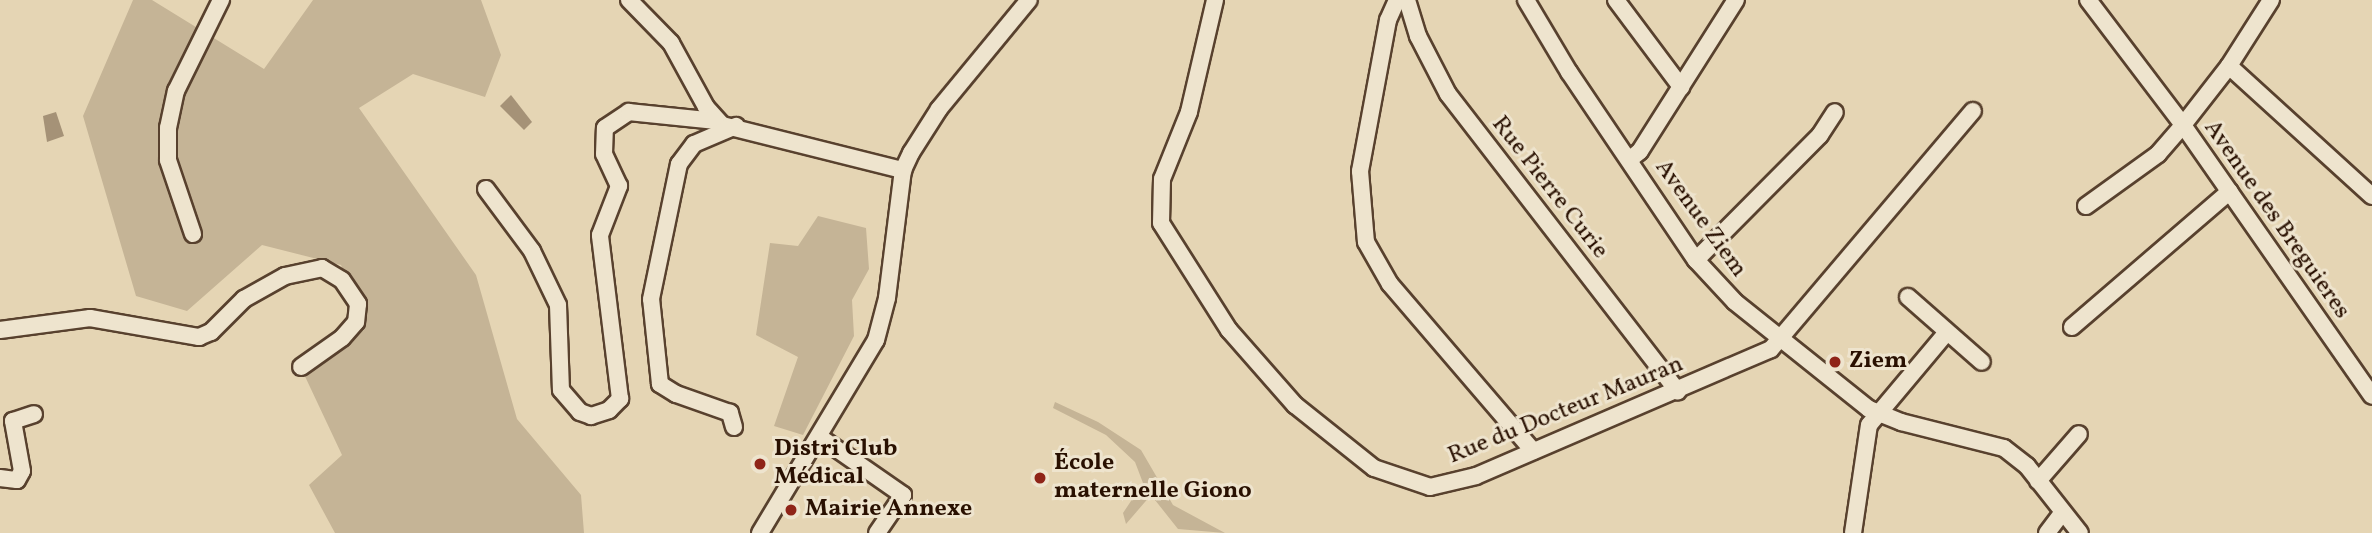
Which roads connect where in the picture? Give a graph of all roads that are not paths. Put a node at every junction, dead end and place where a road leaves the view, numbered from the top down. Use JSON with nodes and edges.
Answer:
{"nodes":[{"id":1,"x":221,"y":0,"type":"edge"},
{"id":2,"x":629,"y":0,"type":"edge"},
{"id":3,"x":1029,"y":0,"type":"edge"},
{"id":4,"x":1215,"y":0,"type":"edge"},
{"id":5,"x":1397,"y":0,"type":"edge"},
{"id":6,"x":1407,"y":0,"type":"edge"},
{"id":7,"x":1526,"y":0,"type":"edge"},
{"id":8,"x":1616,"y":0,"type":"edge"},
{"id":9,"x":1736,"y":0,"type":"edge"},
{"id":10,"x":2088,"y":0,"type":"edge"},
{"id":11,"x":2270,"y":0,"type":"edge"},
{"id":12,"x":2229,"y":66,"type":"junction"},
{"id":13,"x":1681,"y":87,"type":"junction"},
{"id":14,"x":1973,"y":110,"type":"dead end"},
{"id":15,"x":1835,"y":112,"type":"dead end"},
{"id":16,"x":716,"y":121,"type":"junction"},
{"id":17,"x":2183,"y":125,"type":"junction"},
{"id":18,"x":736,"y":126,"type":"junction"},
{"id":19,"x":1629,"y":160,"type":"junction"},
{"id":20,"x":904,"y":170,"type":"junction"},
{"id":21,"x":486,"y":189,"type":"dead end"},
{"id":22,"x":2230,"y":191,"type":"junction"},
{"id":23,"x":2372,"y":196,"type":"edge"},
{"id":24,"x":2086,"y":206,"type":"dead end"},
{"id":25,"x":193,"y":234,"type":"dead end"},
{"id":26,"x":1696,"y":260,"type":"junction"},
{"id":27,"x":1908,"y":297,"type":"dead end"},
{"id":28,"x":2072,"y":327,"type":"dead end"},
{"id":29,"x":0,"y":330,"type":"edge"},
{"id":30,"x":1947,"y":332,"type":"junction"},
{"id":31,"x":1780,"y":338,"type":"junction"},
{"id":32,"x":1982,"y":362,"type":"dead end"},
{"id":33,"x":301,"y":367,"type":"dead end"},
{"id":34,"x":1678,"y":391,"type":"junction"},
{"id":35,"x":2372,"y":396,"type":"edge"},
{"id":36,"x":1878,"y":413,"type":"junction"},
{"id":37,"x":34,"y":414,"type":"dead end"},
{"id":38,"x":734,"y":427,"type":"dead end"},
{"id":39,"x":2079,"y":434,"type":"dead end"},
{"id":40,"x":821,"y":438,"type":"junction"},
{"id":41,"x":1533,"y":451,"type":"junction"},
{"id":42,"x":0,"y":478,"type":"edge"},
{"id":43,"x":2038,"y":481,"type":"junction"},
{"id":44,"x":2063,"y":512,"type":"junction"},
{"id":45,"x":760,"y":533,"type":"edge"},
{"id":46,"x":877,"y":533,"type":"edge"},
{"id":47,"x":1853,"y":533,"type":"edge"},
{"id":48,"x":2047,"y":533,"type":"edge"},
{"id":49,"x":2080,"y":533,"type":"edge"}],
"edges":[{"from":1,"to":25,"type":"street"},
{"from":2,"to":16,"type":"street"},
{"from":3,"to":20,"type":"street"},
{"from":4,"to":41,"type":"street","name":"Rue du Docteur Mauran"},
{"from":5,"to":41,"type":"street"},
{"from":6,"to":34,"type":"street","name":"Rue Pierre Curie"},
{"from":7,"to":19,"type":"street","name":"Avenue Ziem"},
{"from":8,"to":13,"type":"street"},
{"from":9,"to":13,"type":"street"},
{"from":10,"to":17,"type":"street"},
{"from":11,"to":12,"type":"street","name":"Avenue des Breguieres"},
{"from":12,"to":17,"type":"street","name":"Avenue des Breguieres"},
{"from":12,"to":23,"type":"street"},
{"from":13,"to":19,"type":"street"},
{"from":14,"to":31,"type":"street","name":"Rue du Docteur Mauran"},
{"from":15,"to":26,"type":"street"},
{"from":16,"to":18,"type":"street"},
{"from":16,"to":21,"type":"street"},
{"from":17,"to":22,"type":"street","name":"Avenue des Breguieres"},
{"from":17,"to":24,"type":"street"},
{"from":18,"to":20,"type":"street"},
{"from":18,"to":38,"type":"street"},
{"from":19,"to":26,"type":"street","name":"Avenue Ziem"},
{"from":20,"to":40,"type":"street"},
{"from":22,"to":28,"type":"street"},
{"from":22,"to":35,"type":"street","name":"Avenue des Breguieres"},
{"from":26,"to":31,"type":"street","name":"Avenue Ziem"},
{"from":27,"to":30,"type":"street"},
{"from":29,"to":33,"type":"street"},
{"from":30,"to":32,"type":"street"},
{"from":30,"to":36,"type":"street"},
{"from":31,"to":34,"type":"street","name":"Rue du Docteur Mauran"},
{"from":31,"to":36,"type":"street","name":"Avenue Ziem"},
{"from":34,"to":41,"type":"street","name":"Rue du Docteur Mauran"},
{"from":36,"to":43,"type":"street","name":"Avenue Ziem"},
{"from":36,"to":47,"type":"street"},
{"from":37,"to":42,"type":"street"},
{"from":39,"to":43,"type":"street"},
{"from":40,"to":45,"type":"street"},
{"from":40,"to":46,"type":"street"},
{"from":43,"to":44,"type":"street","name":"Avenue Ziem"},
{"from":44,"to":48,"type":"street"},
{"from":44,"to":49,"type":"street","name":"Avenue Ziem"}]}
